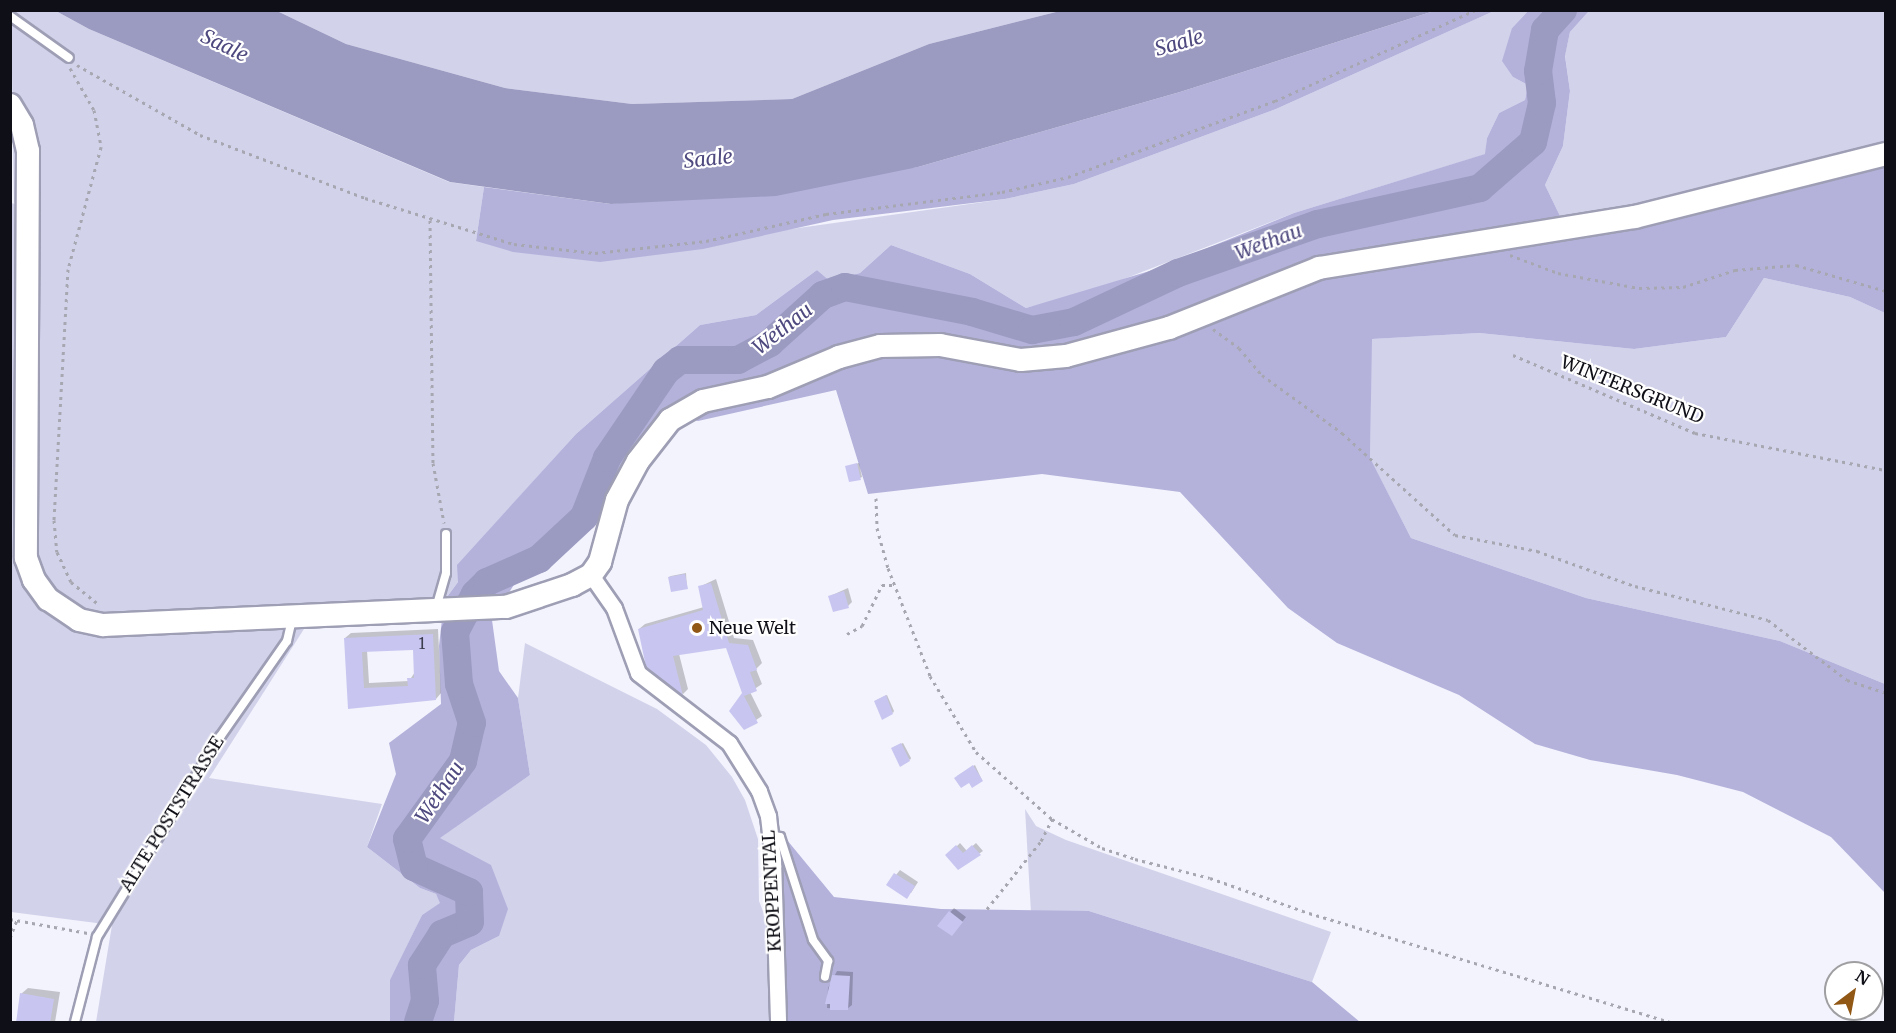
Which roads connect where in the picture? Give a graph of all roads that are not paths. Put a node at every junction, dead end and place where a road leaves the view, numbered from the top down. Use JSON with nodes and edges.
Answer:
{"nodes":[{"id":1,"x":10,"y":16,"type":"edge"},
{"id":2,"x":69,"y":58,"type":"road end"},
{"id":3,"x":10,"y":105,"type":"edge"},
{"id":4,"x":1886,"y":154,"type":"edge"},
{"id":5,"x":446,"y":534,"type":"road end"},
{"id":6,"x":581,"y":580,"type":"junction"},
{"id":7,"x":441,"y":612,"type":"junction"},
{"id":8,"x":292,"y":618,"type":"junction"},
{"id":9,"x":770,"y":835,"type":"junction"},
{"id":10,"x":825,"y":977,"type":"dead end"},
{"id":11,"x":75,"y":1023,"type":"edge"},
{"id":12,"x":778,"y":1023,"type":"edge"}],
"edges":[{"from":1,"to":2,"type":"lane"},
{"from":3,"to":8,"type":"main road"},
{"from":4,"to":6,"type":"main road"},
{"from":5,"to":7,"type":"lane"},
{"from":6,"to":7,"type":"main road"},
{"from":6,"to":9,"type":"street","name":"KROPPENTAL"},
{"from":7,"to":8,"type":"main road"},
{"from":8,"to":11,"type":"lane","name":"ALTE POSTSTRASSE"},
{"from":9,"to":10,"type":"lane"},
{"from":9,"to":12,"type":"street","name":"KROPPENTAL"}]}
